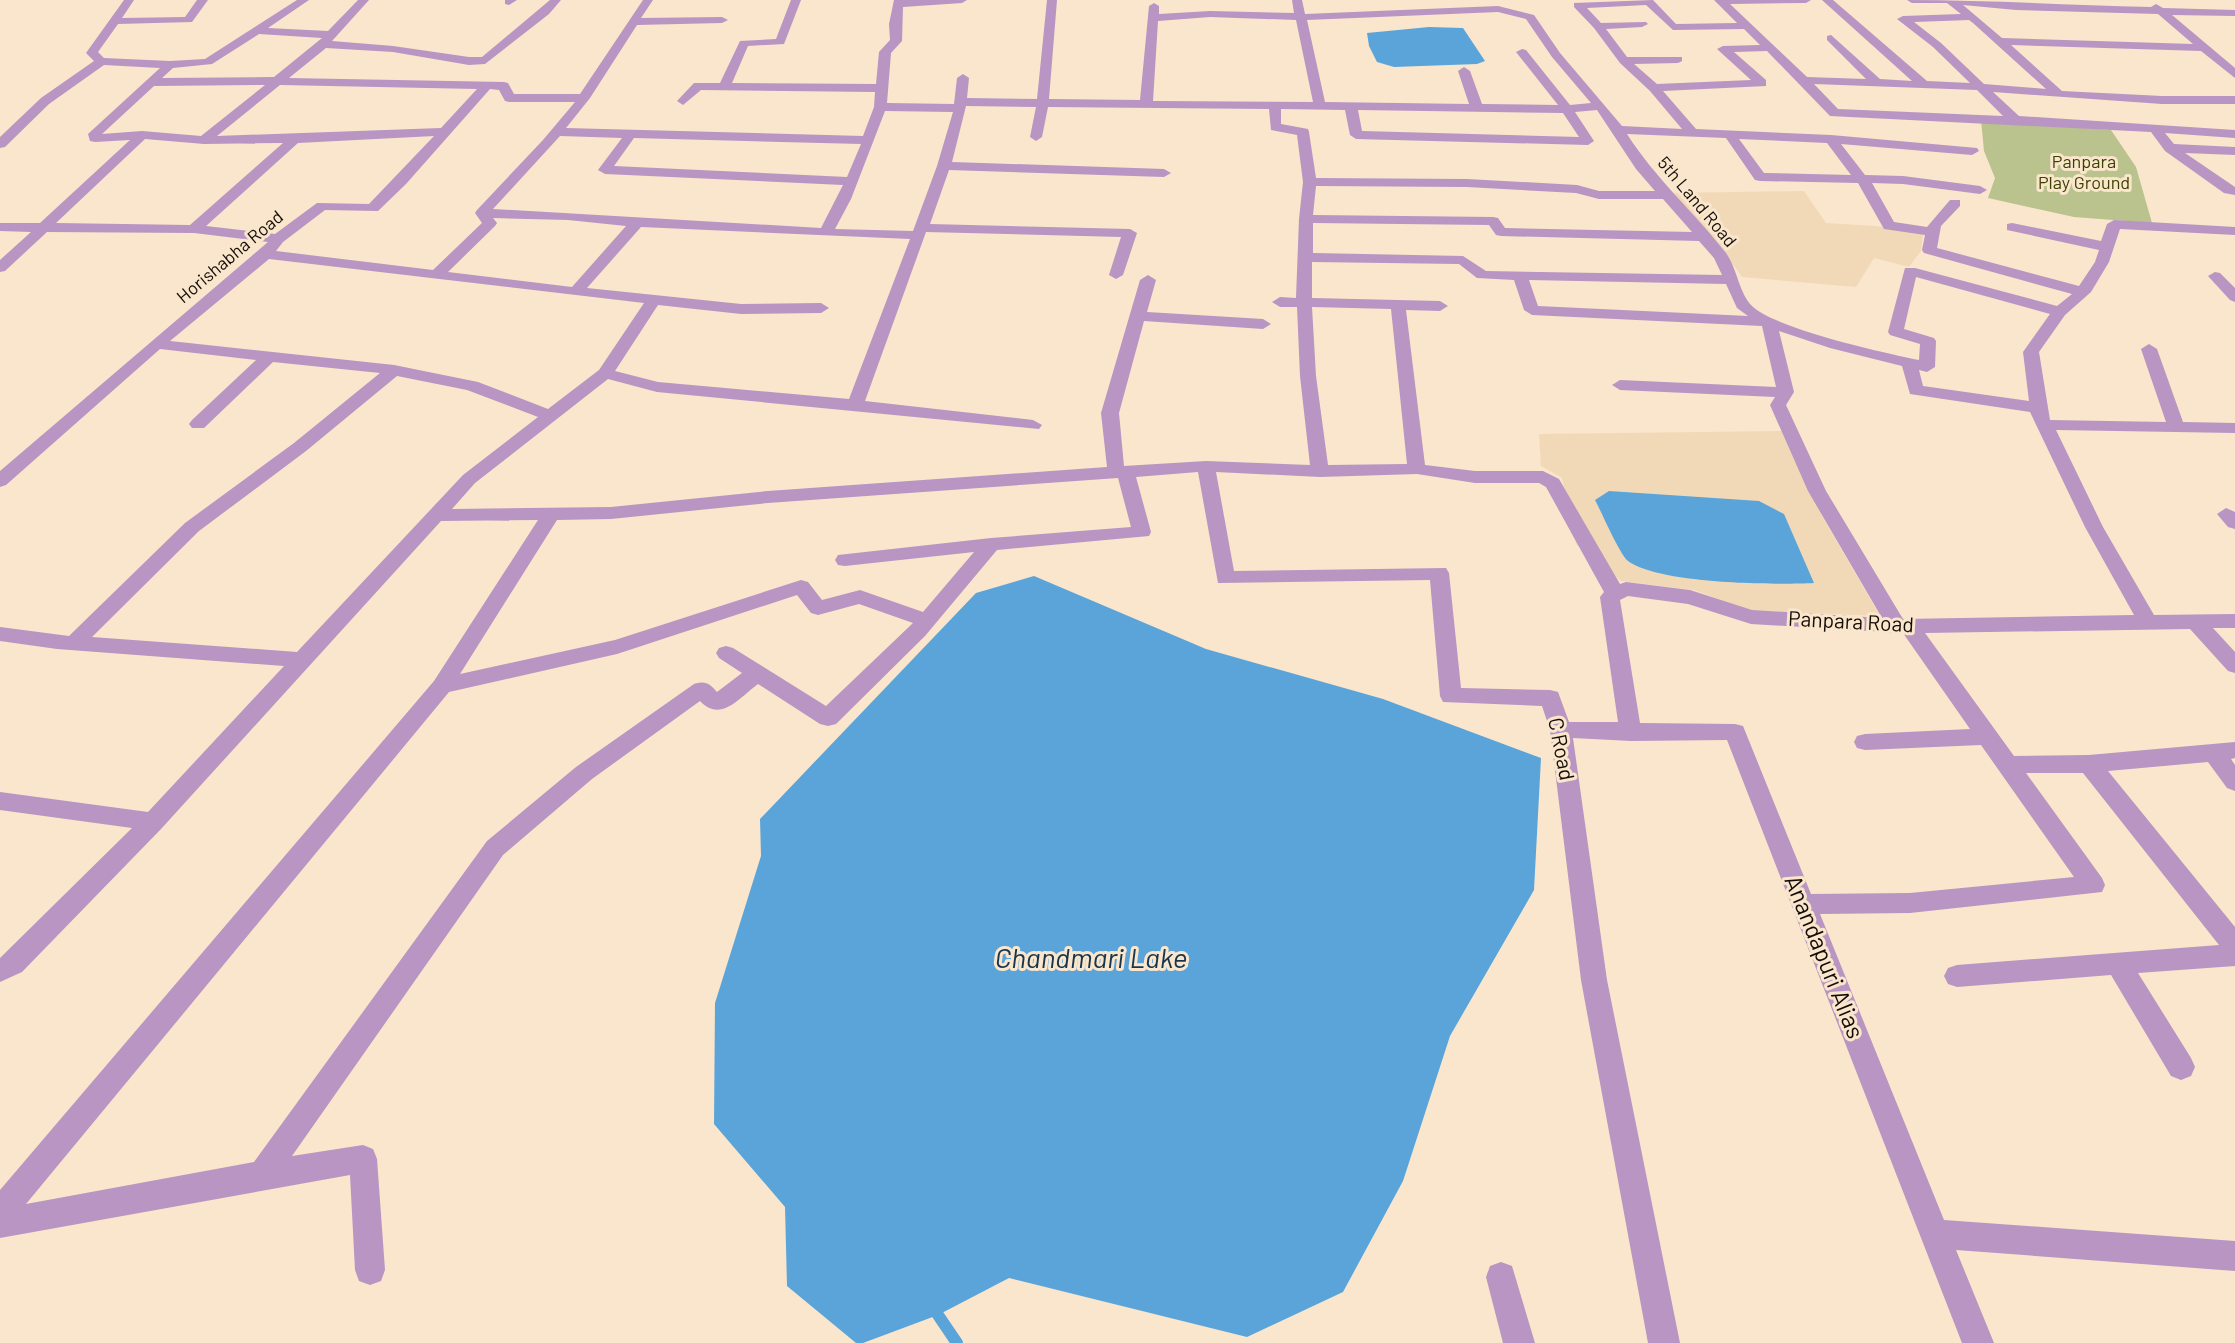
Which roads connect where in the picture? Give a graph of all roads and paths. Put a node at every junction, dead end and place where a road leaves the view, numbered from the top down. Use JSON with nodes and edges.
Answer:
{"nodes":[{"id":1,"x":129,"y":0,"type":"edge"},
{"id":2,"x":203,"y":0,"type":"edge"},
{"id":3,"x":304,"y":0,"type":"edge"},
{"id":4,"x":364,"y":0,"type":"edge"},
{"id":5,"x":556,"y":0,"type":"edge"},
{"id":6,"x":648,"y":0,"type":"edge"},
{"id":7,"x":796,"y":0,"type":"edge"},
{"id":8,"x":962,"y":0,"type":"edge"},
{"id":9,"x":1052,"y":0,"type":"edge"},
{"id":10,"x":1297,"y":0,"type":"edge"},
{"id":11,"x":1806,"y":0,"type":"edge"},
{"id":12,"x":1827,"y":0,"type":"edge"},
{"id":13,"x":1912,"y":0,"type":"edge"},
{"id":14,"x":1950,"y":0,"type":"edge"},
{"id":15,"x":2146,"y":0,"type":"edge"},
{"id":16,"x":2228,"y":0,"type":"edge"},
{"id":17,"x":1720,"y":1,"type":"edge"},
{"id":18,"x":899,"y":2,"type":"edge"},
{"id":19,"x":2011,"y":3,"type":"edge"},
{"id":20,"x":1495,"y":4,"type":"edge"},
{"id":21,"x":2235,"y":4,"type":"edge"},
{"id":22,"x":1414,"y":6,"type":"edge"},
{"id":23,"x":2160,"y":10,"type":"junction"},
{"id":24,"x":2235,"y":13,"type":"edge"},
{"id":25,"x":1302,"y":17,"type":"junction"},
{"id":26,"x":1971,"y":17,"type":"junction"},
{"id":27,"x":722,"y":20,"type":"dead end"},
{"id":28,"x":114,"y":21,"type":"junction"},
{"id":29,"x":634,"y":22,"type":"junction"},
{"id":30,"x":1642,"y":24,"type":"dead end"},
{"id":31,"x":2034,"y":25,"type":"dead end"},
{"id":32,"x":1598,"y":26,"type":"junction"},
{"id":33,"x":1747,"y":26,"type":"junction"},
{"id":34,"x":260,"y":31,"type":"junction"},
{"id":35,"x":2044,"y":34,"type":"dead end"},
{"id":36,"x":1831,"y":38,"type":"dead end"},
{"id":37,"x":328,"y":39,"type":"junction"},
{"id":38,"x":2000,"y":41,"type":"junction"},
{"id":39,"x":2053,"y":43,"type":"junction"},
{"id":40,"x":1769,"y":48,"type":"junction"},
{"id":41,"x":2203,"y":48,"type":"junction"},
{"id":42,"x":1522,"y":52,"type":"dead end"},
{"id":43,"x":2071,"y":57,"type":"dead end"},
{"id":44,"x":1678,"y":59,"type":"dead end"},
{"id":45,"x":102,"y":61,"type":"junction"},
{"id":46,"x":1624,"y":61,"type":"junction"},
{"id":47,"x":170,"y":65,"type":"junction"},
{"id":48,"x":1464,"y":71,"type":"dead end"},
{"id":49,"x":2235,"y":74,"type":"edge"},
{"id":50,"x":962,"y":78,"type":"dead end"},
{"id":51,"x":1804,"y":80,"type":"junction"},
{"id":52,"x":277,"y":81,"type":"junction"},
{"id":53,"x":151,"y":82,"type":"junction"},
{"id":54,"x":1878,"y":83,"type":"junction"},
{"id":55,"x":1924,"y":85,"type":"junction"},
{"id":56,"x":486,"y":86,"type":"junction"},
{"id":57,"x":725,"y":86,"type":"junction"},
{"id":58,"x":1981,"y":87,"type":"junction"},
{"id":59,"x":883,"y":88,"type":"junction"},
{"id":60,"x":1654,"y":88,"type":"junction"},
{"id":61,"x":2059,"y":94,"type":"junction"},
{"id":62,"x":584,"y":98,"type":"junction"},
{"id":63,"x":2235,"y":100,"type":"edge"},
{"id":64,"x":683,"y":101,"type":"dead end"},
{"id":65,"x":1042,"y":102,"type":"junction"},
{"id":66,"x":1146,"y":104,"type":"junction"},
{"id":67,"x":960,"y":105,"type":"junction"},
{"id":68,"x":1275,"y":106,"type":"junction"},
{"id":69,"x":1320,"y":106,"type":"junction"},
{"id":70,"x":1351,"y":106,"type":"junction"},
{"id":71,"x":1600,"y":106,"type":"junction"},
{"id":72,"x":880,"y":107,"type":"junction"},
{"id":73,"x":1478,"y":108,"type":"junction"},
{"id":74,"x":1567,"y":109,"type":"junction"},
{"id":75,"x":2015,"y":120,"type":"junction"},
{"id":76,"x":1618,"y":130,"type":"junction"},
{"id":77,"x":2156,"y":131,"type":"junction"},
{"id":78,"x":445,"y":132,"type":"junction"},
{"id":79,"x":555,"y":132,"type":"junction"},
{"id":80,"x":632,"y":132,"type":"junction"},
{"id":81,"x":1693,"y":134,"type":"junction"},
{"id":82,"x":2235,"y":134,"type":"edge"},
{"id":83,"x":142,"y":135,"type":"junction"},
{"id":84,"x":1730,"y":135,"type":"junction"},
{"id":85,"x":1036,"y":136,"type":"dead end"},
{"id":86,"x":295,"y":139,"type":"junction"},
{"id":87,"x":1830,"y":139,"type":"junction"},
{"id":88,"x":204,"y":140,"type":"junction"},
{"id":89,"x":868,"y":140,"type":"junction"},
{"id":90,"x":2,"y":141,"type":"edge"},
{"id":91,"x":2170,"y":148,"type":"junction"},
{"id":92,"x":1972,"y":151,"type":"dead end"},
{"id":93,"x":2235,"y":152,"type":"edge"},
{"id":94,"x":944,"y":166,"type":"junction"},
{"id":95,"x":1164,"y":173,"type":"dead end"},
{"id":96,"x":1860,"y":178,"type":"junction"},
{"id":97,"x":850,"y":181,"type":"junction"},
{"id":98,"x":1310,"y":182,"type":"junction"},
{"id":99,"x":1980,"y":190,"type":"dead end"},
{"id":100,"x":2235,"y":191,"type":"edge"},
{"id":101,"x":1665,"y":195,"type":"junction"},
{"id":102,"x":1955,"y":203,"type":"dead end"},
{"id":103,"x":482,"y":213,"type":"junction"},
{"id":104,"x":1306,"y":219,"type":"junction"},
{"id":105,"x":637,"y":223,"type":"junction"},
{"id":106,"x":0,"y":227,"type":"edge"},
{"id":107,"x":2012,"y":227,"type":"dead end"},
{"id":108,"x":42,"y":228,"type":"junction"},
{"id":109,"x":194,"y":229,"type":"junction"},
{"id":110,"x":2235,"y":231,"type":"edge"},
{"id":111,"x":919,"y":232,"type":"junction"},
{"id":112,"x":1933,"y":232,"type":"junction"},
{"id":113,"x":825,"y":233,"type":"junction"},
{"id":114,"x":1703,"y":237,"type":"junction"},
{"id":115,"x":278,"y":239,"type":"junction"},
{"id":116,"x":2107,"y":247,"type":"junction"},
{"id":117,"x":266,"y":254,"type":"junction"},
{"id":118,"x":1307,"y":257,"type":"junction"},
{"id":119,"x":0,"y":268,"type":"edge"},
{"id":120,"x":436,"y":275,"type":"junction"},
{"id":121,"x":1116,"y":275,"type":"dead end"},
{"id":122,"x":1520,"y":275,"type":"junction"},
{"id":123,"x":2235,"y":277,"type":"edge"},
{"id":124,"x":1731,"y":279,"type":"junction"},
{"id":125,"x":1148,"y":280,"type":"dead end"},
{"id":126,"x":576,"y":292,"type":"junction"},
{"id":127,"x":2083,"y":292,"type":"junction"},
{"id":128,"x":2235,"y":297,"type":"edge"},
{"id":129,"x":654,"y":300,"type":"junction"},
{"id":130,"x":1280,"y":302,"type":"dead end"},
{"id":131,"x":1304,"y":302,"type":"junction"},
{"id":132,"x":1398,"y":304,"type":"junction"},
{"id":133,"x":1440,"y":306,"type":"dead end"},
{"id":134,"x":821,"y":308,"type":"dead end"},
{"id":135,"x":2060,"y":312,"type":"junction"},
{"id":136,"x":1138,"y":316,"type":"junction"},
{"id":137,"x":1769,"y":323,"type":"junction"},
{"id":138,"x":1264,"y":324,"type":"dead end"},
{"id":139,"x":156,"y":344,"type":"junction"},
{"id":140,"x":2148,"y":349,"type":"dead end"},
{"id":141,"x":268,"y":357,"type":"junction"},
{"id":142,"x":1909,"y":363,"type":"junction"},
{"id":143,"x":394,"y":370,"type":"junction"},
{"id":144,"x":605,"y":373,"type":"junction"},
{"id":145,"x":1620,"y":385,"type":"dead end"},
{"id":146,"x":1786,"y":392,"type":"junction"},
{"id":147,"x":855,"y":405,"type":"junction"},
{"id":148,"x":551,"y":416,"type":"junction"},
{"id":149,"x":2042,"y":417,"type":"junction"},
{"id":150,"x":198,"y":424,"type":"dead end"},
{"id":151,"x":1033,"y":425,"type":"dead end"},
{"id":152,"x":2176,"y":427,"type":"junction"},
{"id":153,"x":2235,"y":428,"type":"edge"},
{"id":154,"x":1206,"y":466,"type":"junction"},
{"id":155,"x":1417,"y":469,"type":"junction"},
{"id":156,"x":1121,"y":471,"type":"junction"},
{"id":157,"x":1320,"y":471,"type":"junction"},
{"id":158,"x":0,"y":481,"type":"edge"},
{"id":159,"x":551,"y":514,"type":"junction"},
{"id":160,"x":436,"y":515,"type":"junction"},
{"id":161,"x":991,"y":544,"type":"junction"},
{"id":162,"x":845,"y":560,"type":"dead end"},
{"id":163,"x":1615,"y":593,"type":"junction"},
{"id":164,"x":927,"y":621,"type":"junction"},
{"id":165,"x":2235,"y":621,"type":"edge"},
{"id":166,"x":2148,"y":622,"type":"junction"},
{"id":167,"x":2196,"y":622,"type":"junction"},
{"id":168,"x":1903,"y":626,"type":"junction"},
{"id":169,"x":0,"y":634,"type":"edge"},
{"id":170,"x":74,"y":643,"type":"junction"},
{"id":171,"x":726,"y":653,"type":"dead end"},
{"id":172,"x":301,"y":660,"type":"junction"},
{"id":173,"x":2235,"y":666,"type":"edge"},
{"id":174,"x":756,"y":674,"type":"junction"},
{"id":175,"x":442,"y":686,"type":"junction"},
{"id":176,"x":1561,"y":730,"type":"junction"},
{"id":177,"x":1630,"y":733,"type":"junction"},
{"id":178,"x":1987,"y":736,"type":"junction"},
{"id":179,"x":1865,"y":741,"type":"dead end"},
{"id":180,"x":2224,"y":752,"type":"edge"},
{"id":181,"x":2090,"y":764,"type":"junction"},
{"id":182,"x":2008,"y":765,"type":"junction"},
{"id":183,"x":2235,"y":782,"type":"edge"},
{"id":184,"x":0,"y":801,"type":"edge"},
{"id":185,"x":153,"y":821,"type":"junction"},
{"id":186,"x":1804,"y":904,"type":"junction"},
{"id":187,"x":2235,"y":946,"type":"edge"},
{"id":188,"x":2235,"y":955,"type":"edge"},
{"id":189,"x":2118,"y":964,"type":"junction"},
{"id":190,"x":0,"y":971,"type":"edge"},
{"id":191,"x":1957,"y":976,"type":"dead end"},
{"id":192,"x":2181,"y":1067,"type":"dead end"},
{"id":193,"x":262,"y":1175,"type":"junction"},
{"id":194,"x":0,"y":1212,"type":"edge"},
{"id":195,"x":0,"y":1223,"type":"edge"},
{"id":196,"x":1935,"y":1234,"type":"junction"},
{"id":197,"x":2235,"y":1256,"type":"edge"},
{"id":198,"x":370,"y":1270,"type":"dead end"},
{"id":199,"x":1501,"y":1277,"type":"dead end"},
{"id":200,"x":1519,"y":1343,"type":"edge"},
{"id":201,"x":1664,"y":1343,"type":"edge"},
{"id":202,"x":1978,"y":1343,"type":"edge"}],
"edges":[{"from":1,"to":28,"type":"street"},
{"from":2,"to":28,"type":"street"},
{"from":3,"to":34,"type":"street"},
{"from":4,"to":37,"type":"street"},
{"from":5,"to":37,"type":"street"},
{"from":6,"to":29,"type":"street"},
{"from":7,"to":57,"type":"street"},
{"from":8,"to":18,"type":"street"},
{"from":9,"to":65,"type":"street"},
{"from":10,"to":25,"type":"street"},
{"from":11,"to":17,"type":"street"},
{"from":12,"to":55,"type":"street"},
{"from":13,"to":14,"type":"street"},
{"from":14,"to":19,"type":"street"},
{"from":14,"to":26,"type":"street"},
{"from":15,"to":23,"type":"street"},
{"from":16,"to":21,"type":"street"},
{"from":17,"to":33,"type":"street"},
{"from":18,"to":59,"type":"street"},
{"from":19,"to":23,"type":"street"},
{"from":19,"to":31,"type":"street"},
{"from":20,"to":22,"type":"street","name":"5th Land Road"},
{"from":20,"to":71,"type":"street","name":"5th Land Road"},
{"from":22,"to":25,"type":"street","name":"5th Land Road"},
{"from":23,"to":24,"type":"street"},
{"from":23,"to":41,"type":"street"},
{"from":25,"to":66,"type":"street","name":"5th Land Road"},
{"from":25,"to":69,"type":"street"},
{"from":26,"to":38,"type":"street"},
{"from":26,"to":58,"type":"street"},
{"from":27,"to":29,"type":"street"},
{"from":28,"to":45,"type":"street"},
{"from":29,"to":62,"type":"street"},
{"from":30,"to":32,"type":"street"},
{"from":32,"to":33,"type":"street"},
{"from":32,"to":46,"type":"street"},
{"from":33,"to":40,"type":"street"},
{"from":34,"to":37,"type":"street"},
{"from":34,"to":47,"type":"street"},
{"from":35,"to":39,"type":"street"},
{"from":36,"to":54,"type":"street"},
{"from":37,"to":52,"type":"street"},
{"from":38,"to":39,"type":"street"},
{"from":38,"to":61,"type":"street"},
{"from":39,"to":41,"type":"street"},
{"from":39,"to":43,"type":"street"},
{"from":40,"to":51,"type":"street"},
{"from":40,"to":60,"type":"street"},
{"from":41,"to":49,"type":"street"},
{"from":42,"to":74,"type":"street"},
{"from":44,"to":46,"type":"street"},
{"from":45,"to":47,"type":"street"},
{"from":45,"to":90,"type":"street"},
{"from":46,"to":60,"type":"street"},
{"from":47,"to":53,"type":"street"},
{"from":48,"to":73,"type":"street"},
{"from":50,"to":67,"type":"street"},
{"from":51,"to":54,"type":"street"},
{"from":51,"to":75,"type":"street"},
{"from":52,"to":53,"type":"street"},
{"from":52,"to":56,"type":"street"},
{"from":52,"to":88,"type":"street"},
{"from":53,"to":83,"type":"street"},
{"from":54,"to":55,"type":"street"},
{"from":55,"to":58,"type":"street"},
{"from":56,"to":62,"type":"street"},
{"from":56,"to":78,"type":"street","name":"Horishabha Road"},
{"from":57,"to":59,"type":"street"},
{"from":57,"to":64,"type":"street"},
{"from":58,"to":61,"type":"street"},
{"from":58,"to":75,"type":"street"},
{"from":59,"to":72,"type":"street"},
{"from":60,"to":81,"type":"street"},
{"from":61,"to":63,"type":"street"},
{"from":62,"to":79,"type":"street"},
{"from":65,"to":66,"type":"street"},
{"from":65,"to":67,"type":"street"},
{"from":65,"to":85,"type":"street"},
{"from":66,"to":68,"type":"street"},
{"from":67,"to":72,"type":"street"},
{"from":67,"to":94,"type":"street"},
{"from":68,"to":69,"type":"street"},
{"from":68,"to":98,"type":"street"},
{"from":69,"to":70,"type":"street"},
{"from":70,"to":73,"type":"street"},
{"from":70,"to":74,"type":"street"},
{"from":71,"to":74,"type":"street"},
{"from":71,"to":76,"type":"street","name":"5th Land Road"},
{"from":72,"to":89,"type":"street"},
{"from":73,"to":74,"type":"street"},
{"from":75,"to":77,"type":"street"},
{"from":76,"to":81,"type":"street"},
{"from":76,"to":101,"type":"street","name":"5th Land Road"},
{"from":77,"to":82,"type":"street"},
{"from":77,"to":91,"type":"street"},
{"from":78,"to":86,"type":"street"},
{"from":78,"to":115,"type":"street","name":"Horishabha Road"},
{"from":79,"to":80,"type":"street"},
{"from":79,"to":103,"type":"street"},
{"from":80,"to":89,"type":"street"},
{"from":80,"to":97,"type":"street"},
{"from":81,"to":84,"type":"street"},
{"from":83,"to":88,"type":"street"},
{"from":83,"to":108,"type":"street"},
{"from":84,"to":87,"type":"street"},
{"from":84,"to":96,"type":"street"},
{"from":86,"to":88,"type":"street"},
{"from":86,"to":109,"type":"street"},
{"from":87,"to":92,"type":"street"},
{"from":87,"to":96,"type":"street"},
{"from":89,"to":97,"type":"street"},
{"from":91,"to":93,"type":"street"},
{"from":91,"to":100,"type":"street"},
{"from":94,"to":95,"type":"street"},
{"from":94,"to":111,"type":"street"},
{"from":96,"to":99,"type":"street"},
{"from":96,"to":112,"type":"street"},
{"from":97,"to":113,"type":"street"},
{"from":98,"to":101,"type":"street"},
{"from":98,"to":104,"type":"street"},
{"from":101,"to":114,"type":"street","name":"5th Land Road"},
{"from":102,"to":112,"type":"street"},
{"from":103,"to":105,"type":"street"},
{"from":103,"to":120,"type":"street"},
{"from":104,"to":114,"type":"street"},
{"from":104,"to":118,"type":"street"},
{"from":105,"to":113,"type":"street"},
{"from":105,"to":126,"type":"street"},
{"from":106,"to":108,"type":"street"},
{"from":107,"to":116,"type":"street"},
{"from":108,"to":109,"type":"street"},
{"from":108,"to":119,"type":"street"},
{"from":109,"to":115,"type":"street"},
{"from":110,"to":116,"type":"street"},
{"from":111,"to":113,"type":"street"},
{"from":111,"to":121,"type":"street"},
{"from":111,"to":147,"type":"street"},
{"from":112,"to":127,"type":"street"},
{"from":114,"to":124,"type":"street","name":"5th Land Road"},
{"from":115,"to":117,"type":"street","name":"Horishabha Road"},
{"from":116,"to":127,"type":"street"},
{"from":117,"to":120,"type":"street"},
{"from":117,"to":139,"type":"street","name":"Horishabha Road"},
{"from":118,"to":122,"type":"street"},
{"from":118,"to":131,"type":"street"},
{"from":120,"to":126,"type":"street"},
{"from":122,"to":124,"type":"street"},
{"from":122,"to":137,"type":"street"},
{"from":123,"to":128,"type":"street"},
{"from":124,"to":137,"type":"street","name":"5th Land Road"},
{"from":125,"to":136,"type":"street"},
{"from":126,"to":129,"type":"street"},
{"from":127,"to":135,"type":"street"},
{"from":129,"to":134,"type":"street"},
{"from":129,"to":144,"type":"street"},
{"from":130,"to":131,"type":"street"},
{"from":131,"to":132,"type":"street"},
{"from":131,"to":157,"type":"street"},
{"from":132,"to":133,"type":"street"},
{"from":132,"to":155,"type":"street"},
{"from":135,"to":142,"type":"street"},
{"from":135,"to":149,"type":"street"},
{"from":136,"to":138,"type":"street"},
{"from":136,"to":156,"type":"street"},
{"from":137,"to":142,"type":"street"},
{"from":137,"to":146,"type":"street"},
{"from":139,"to":141,"type":"street"},
{"from":139,"to":158,"type":"street","name":"Horishabha Road"},
{"from":140,"to":152,"type":"street"},
{"from":141,"to":143,"type":"street"},
{"from":141,"to":150,"type":"street"},
{"from":142,"to":149,"type":"street"},
{"from":143,"to":148,"type":"street"},
{"from":143,"to":170,"type":"street"},
{"from":144,"to":147,"type":"street"},
{"from":144,"to":148,"type":"street"},
{"from":145,"to":146,"type":"street"},
{"from":146,"to":168,"type":"street"},
{"from":147,"to":151,"type":"street"},
{"from":148,"to":160,"type":"street"},
{"from":149,"to":152,"type":"street"},
{"from":149,"to":166,"type":"street"},
{"from":152,"to":153,"type":"street"},
{"from":154,"to":156,"type":"street"},
{"from":154,"to":157,"type":"street"},
{"from":154,"to":176,"type":"street","name":"C Road"},
{"from":155,"to":157,"type":"street"},
{"from":155,"to":163,"type":"street"},
{"from":156,"to":159,"type":"street"},
{"from":156,"to":161,"type":"street"},
{"from":159,"to":160,"type":"street"},
{"from":159,"to":175,"type":"street"},
{"from":160,"to":172,"type":"street"},
{"from":161,"to":162,"type":"street"},
{"from":161,"to":164,"type":"street"},
{"from":163,"to":168,"type":"street","name":"Panpara Road"},
{"from":163,"to":177,"type":"street"},
{"from":164,"to":174,"type":"street"},
{"from":164,"to":175,"type":"street"},
{"from":165,"to":167,"type":"street","name":"Panpara Road"},
{"from":166,"to":167,"type":"street","name":"Panpara Road"},
{"from":166,"to":168,"type":"street","name":"Panpara Road"},
{"from":167,"to":173,"type":"street"},
{"from":168,"to":178,"type":"street"},
{"from":169,"to":170,"type":"street"},
{"from":170,"to":172,"type":"street"},
{"from":171,"to":174,"type":"street"},
{"from":172,"to":185,"type":"street"},
{"from":174,"to":193,"type":"street"},
{"from":175,"to":194,"type":"street"},
{"from":176,"to":177,"type":"street","name":"Anandapuri Alias"},
{"from":176,"to":201,"type":"street","name":"C Road"},
{"from":177,"to":186,"type":"street","name":"Anandapuri Alias"},
{"from":178,"to":179,"type":"street"},
{"from":178,"to":182,"type":"street"},
{"from":180,"to":181,"type":"street"},
{"from":180,"to":183,"type":"street"},
{"from":181,"to":182,"type":"street"},
{"from":181,"to":187,"type":"street"},
{"from":182,"to":186,"type":"street"},
{"from":184,"to":185,"type":"street"},
{"from":185,"to":190,"type":"street"},
{"from":186,"to":196,"type":"street","name":"Anandapuri Alias"},
{"from":188,"to":189,"type":"street"},
{"from":189,"to":191,"type":"street"},
{"from":189,"to":192,"type":"street"},
{"from":193,"to":195,"type":"street"},
{"from":193,"to":198,"type":"street"},
{"from":196,"to":197,"type":"street"},
{"from":196,"to":202,"type":"street","name":"Anandapuri Alias"},
{"from":199,"to":200,"type":"street"}]}
